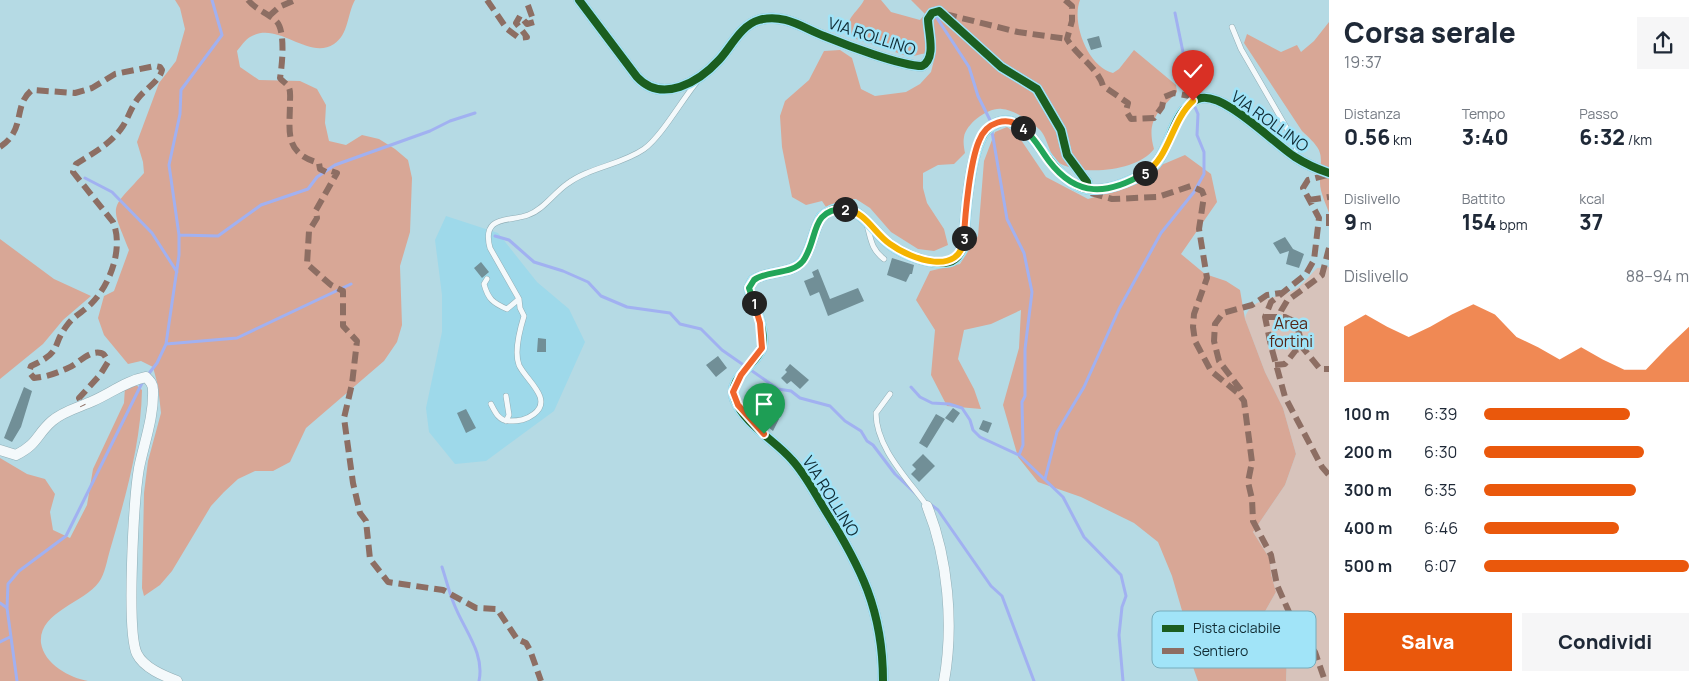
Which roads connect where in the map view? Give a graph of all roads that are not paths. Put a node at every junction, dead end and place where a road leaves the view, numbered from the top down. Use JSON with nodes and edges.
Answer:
{"nodes":[{"id":1,"x":579,"y":0,"type":"edge"},
{"id":2,"x":1232,"y":27,"type":"dead end"},
{"id":3,"x":701,"y":76,"type":"junction"},
{"id":4,"x":1295,"y":157,"type":"junction"},
{"id":5,"x":1329,"y":173,"type":"edge"},
{"id":6,"x":1088,"y":189,"type":"junction"},
{"id":7,"x":864,"y":219,"type":"junction"},
{"id":8,"x":884,"y":259,"type":"dead end"},
{"id":9,"x":487,"y":279,"type":"dead end"},
{"id":10,"x":519,"y":300,"type":"junction"},
{"id":11,"x":890,"y":394,"type":"dead end"},
{"id":12,"x":506,"y":396,"type":"dead end"},
{"id":13,"x":491,"y":404,"type":"dead end"},
{"id":14,"x":506,"y":421,"type":"junction"},
{"id":15,"x":0,"y":450,"type":"edge"},
{"id":16,"x":927,"y":506,"type":"joint"},
{"id":17,"x":178,"y":681,"type":"edge"},
{"id":18,"x":883,"y":681,"type":"edge"},
{"id":19,"x":944,"y":681,"type":"edge"}],
"edges":[{"from":1,"to":3,"type":"street","name":"VIA ROLLINO"},
{"from":2,"to":4,"type":"lane"},
{"from":3,"to":6,"type":"street","name":"VIA ROLLINO"},
{"from":3,"to":10,"type":"lane","name":"VIA ROLLINO"},
{"from":4,"to":5,"type":"street","name":"VIA ROLLINO"},
{"from":4,"to":6,"type":"street","name":"VIA ROLLINO"},
{"from":6,"to":7,"type":"street","name":"VIA ROLLINO"},
{"from":7,"to":8,"type":"lane"},
{"from":7,"to":18,"type":"street","name":"VIA ROLLINO"},
{"from":9,"to":10,"type":"lane"},
{"from":10,"to":14,"type":"lane","name":"VIA ROLLINO"},
{"from":11,"to":16,"type":"lane"},
{"from":12,"to":14,"type":"lane"},
{"from":13,"to":14,"type":"lane"},
{"from":15,"to":17,"type":"street"},
{"from":16,"to":19,"type":"street"}]}
